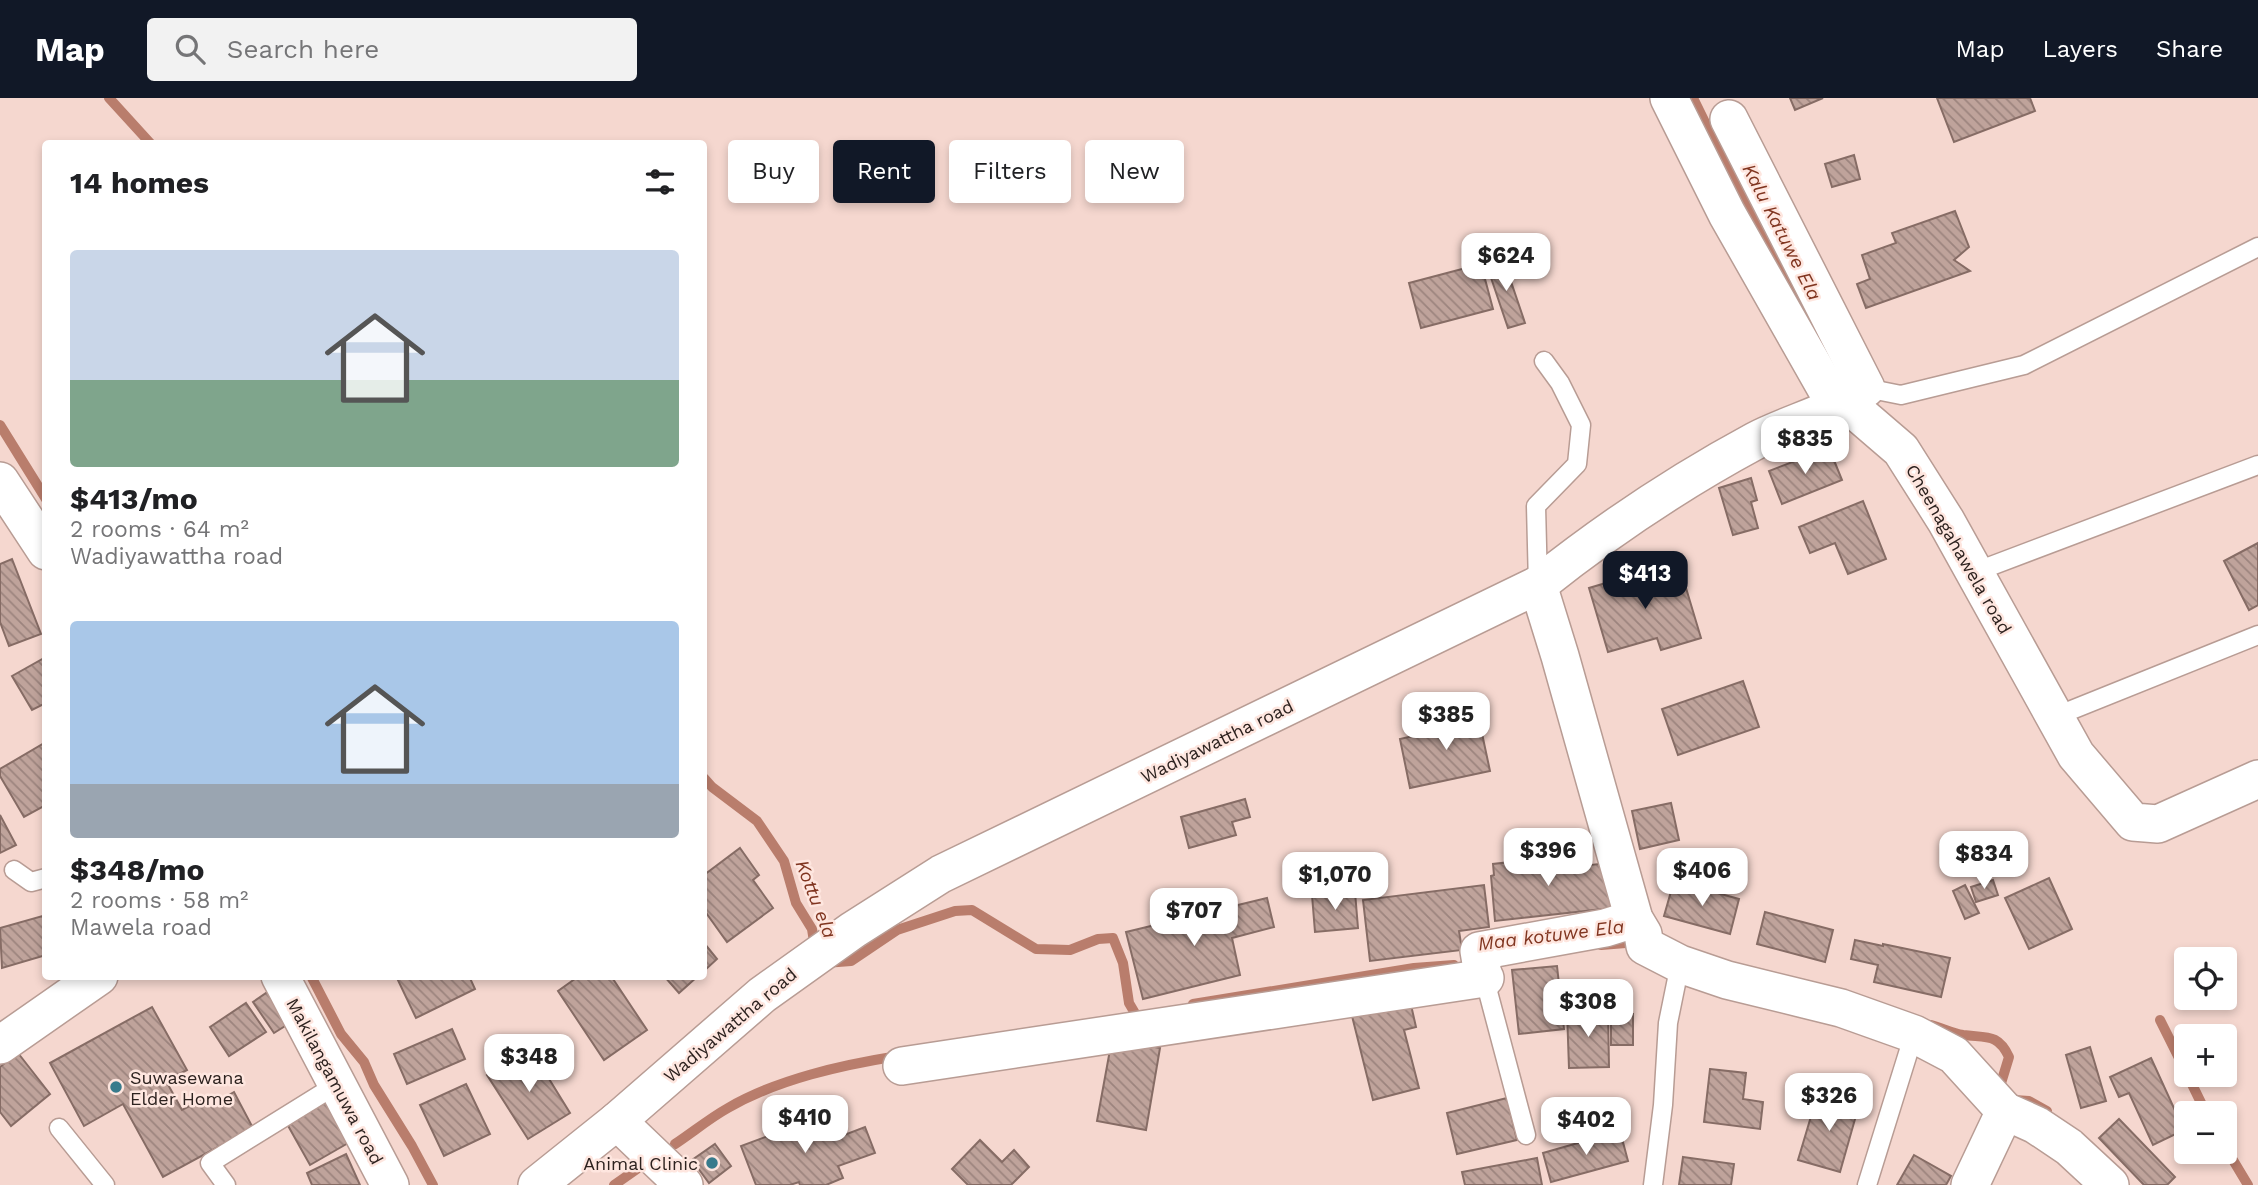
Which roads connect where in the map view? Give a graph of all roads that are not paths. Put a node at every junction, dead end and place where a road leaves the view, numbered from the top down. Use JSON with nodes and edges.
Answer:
{"nodes":[{"id":1,"x":1669,"y":98,"type":"edge"},
{"id":2,"x":1729,"y":119,"type":"dead end"},
{"id":3,"x":2258,"y":247,"type":"edge"},
{"id":4,"x":1544,"y":361,"type":"dead end"},
{"id":5,"x":1855,"y":394,"type":"junction"},
{"id":6,"x":2258,"y":465,"type":"edge"},
{"id":7,"x":1,"y":484,"type":"edge"},
{"id":8,"x":42,"y":545,"type":"edge"},
{"id":9,"x":1975,"y":572,"type":"junction"},
{"id":10,"x":1538,"y":585,"type":"junction"},
{"id":11,"x":2258,"y":635,"type":"edge"},
{"id":12,"x":2054,"y":717,"type":"junction"},
{"id":13,"x":2258,"y":779,"type":"edge"},
{"id":14,"x":14,"y":870,"type":"dead end"},
{"id":15,"x":42,"y":879,"type":"edge"},
{"id":16,"x":1641,"y":933,"type":"junction"},
{"id":17,"x":1680,"y":964,"type":"junction"},
{"id":18,"x":1482,"y":966,"type":"junction"},
{"id":19,"x":93,"y":980,"type":"edge"},
{"id":20,"x":282,"y":980,"type":"edge"},
{"id":21,"x":1914,"y":1034,"type":"junction"},
{"id":22,"x":0,"y":1045,"type":"edge"},
{"id":23,"x":902,"y":1066,"type":"dead end"},
{"id":24,"x":337,"y":1085,"type":"junction"},
{"id":25,"x":2005,"y":1111,"type":"junction"},
{"id":26,"x":617,"y":1121,"type":"junction"},
{"id":27,"x":59,"y":1128,"type":"dead end"},
{"id":28,"x":1526,"y":1135,"type":"dead end"},
{"id":29,"x":105,"y":1185,"type":"edge"},
{"id":30,"x":226,"y":1185,"type":"edge"},
{"id":31,"x":390,"y":1185,"type":"edge"},
{"id":32,"x":537,"y":1185,"type":"edge"},
{"id":33,"x":684,"y":1185,"type":"edge"},
{"id":34,"x":1653,"y":1185,"type":"edge"},
{"id":35,"x":1867,"y":1185,"type":"edge"},
{"id":36,"x":1970,"y":1185,"type":"edge"},
{"id":37,"x":2109,"y":1185,"type":"edge"}],
"edges":[{"from":1,"to":5,"type":"street","name":"Cheenagahawela road"},
{"from":2,"to":5,"type":"street"},
{"from":3,"to":5,"type":"lane"},
{"from":4,"to":10,"type":"lane"},
{"from":5,"to":9,"type":"street","name":"Cheenagahawela road"},
{"from":5,"to":10,"type":"street","name":"Wadiyawattha road"},
{"from":6,"to":9,"type":"lane"},
{"from":7,"to":8,"type":"street"},
{"from":9,"to":12,"type":"street","name":"Cheenagahawela road"},
{"from":10,"to":16,"type":"street"},
{"from":10,"to":26,"type":"street","name":"Wadiyawattha road"},
{"from":11,"to":12,"type":"lane"},
{"from":12,"to":13,"type":"street","name":"Cheenagahawela road"},
{"from":14,"to":15,"type":"lane"},
{"from":16,"to":17,"type":"street"},
{"from":16,"to":18,"type":"street"},
{"from":17,"to":21,"type":"street"},
{"from":17,"to":34,"type":"lane"},
{"from":18,"to":23,"type":"street"},
{"from":18,"to":28,"type":"lane"},
{"from":19,"to":22,"type":"street"},
{"from":20,"to":24,"type":"street","name":"Makilangamuwa road"},
{"from":21,"to":25,"type":"street"},
{"from":21,"to":35,"type":"lane"},
{"from":24,"to":30,"type":"lane"},
{"from":24,"to":31,"type":"street","name":"Makilangamuwa road"},
{"from":25,"to":36,"type":"street"},
{"from":25,"to":37,"type":"street"},
{"from":26,"to":32,"type":"street","name":"Wadiyawattha road"},
{"from":26,"to":33,"type":"street"},
{"from":27,"to":29,"type":"lane"}]}
